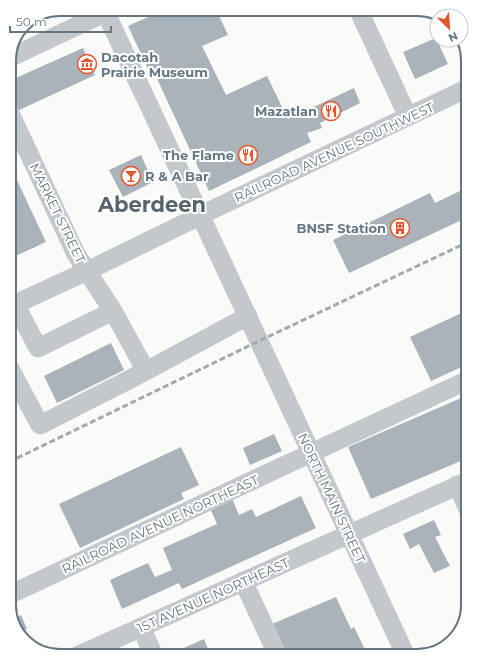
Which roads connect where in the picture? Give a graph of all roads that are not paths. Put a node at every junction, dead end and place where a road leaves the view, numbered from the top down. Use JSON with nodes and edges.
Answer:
{"nodes":[{"id":1,"x":96,"y":16,"type":"edge"},
{"id":2,"x":111,"y":16,"type":"edge"},
{"id":3,"x":361,"y":16,"type":"edge"},
{"id":4,"x":17,"y":54,"type":"edge"},
{"id":5,"x":461,"y":91,"type":"edge"},
{"id":6,"x":408,"y":117,"type":"junction"},
{"id":7,"x":16,"y":126,"type":"edge"},
{"id":8,"x":201,"y":216,"type":"junction"},
{"id":9,"x":87,"y":271,"type":"junction"},
{"id":10,"x":16,"y":303,"type":"edge"},
{"id":11,"x":113,"y":311,"type":"junction"},
{"id":12,"x":16,"y":312,"type":"edge"},
{"id":13,"x":248,"y":316,"type":"junction"},
{"id":14,"x":146,"y":371,"type":"junction"},
{"id":15,"x":16,"y":379,"type":"edge"},
{"id":16,"x":461,"y":383,"type":"edge"},
{"id":17,"x":311,"y":453,"type":"junction"},
{"id":18,"x":461,"y":484,"type":"edge"},
{"id":19,"x":349,"y":534,"type":"junction"},
{"id":20,"x":243,"y":581,"type":"junction"},
{"id":21,"x":16,"y":593,"type":"edge"},
{"id":22,"x":140,"y":627,"type":"junction"},
{"id":23,"x":92,"y":649,"type":"edge"},
{"id":24,"x":151,"y":649,"type":"edge"},
{"id":25,"x":275,"y":649,"type":"edge"},
{"id":26,"x":403,"y":649,"type":"edge"}],
"edges":[{"from":1,"to":4,"type":"street"},
{"from":2,"to":8,"type":"street","name":"NORTH MAIN STREET"},
{"from":3,"to":6,"type":"street"},
{"from":5,"to":6,"type":"street","name":"RAILROAD AVENUE SOUTHWEST"},
{"from":6,"to":8,"type":"street","name":"RAILROAD AVENUE SOUTHWEST"},
{"from":7,"to":9,"type":"street","name":"MARKET STREET"},
{"from":8,"to":9,"type":"street","name":"RAILROAD AVENUE SOUTHWEST"},
{"from":8,"to":13,"type":"street","name":"NORTH MAIN STREET"},
{"from":9,"to":10,"type":"street","name":"RAILROAD AVENUE SOUTHWEST"},
{"from":9,"to":11,"type":"street","name":"MARKET STREET"},
{"from":11,"to":12,"type":"street"},
{"from":11,"to":14,"type":"street","name":"MARKET STREET"},
{"from":13,"to":14,"type":"street"},
{"from":13,"to":17,"type":"street","name":"NORTH MAIN STREET"},
{"from":14,"to":15,"type":"street"},
{"from":16,"to":17,"type":"street","name":"RAILROAD AVENUE NORTHEAST"},
{"from":17,"to":19,"type":"street","name":"NORTH MAIN STREET"},
{"from":17,"to":21,"type":"street","name":"RAILROAD AVENUE NORTHEAST"},
{"from":18,"to":19,"type":"street","name":"1ST AVENUE NORTHEAST"},
{"from":19,"to":20,"type":"street","name":"1ST AVENUE NORTHEAST"},
{"from":19,"to":26,"type":"street","name":"NORTH MAIN STREET"},
{"from":20,"to":22,"type":"street","name":"1ST AVENUE NORTHEAST"},
{"from":20,"to":25,"type":"street"},
{"from":22,"to":23,"type":"street","name":"1ST AVENUE NORTHEAST"},
{"from":22,"to":24,"type":"street"}]}
